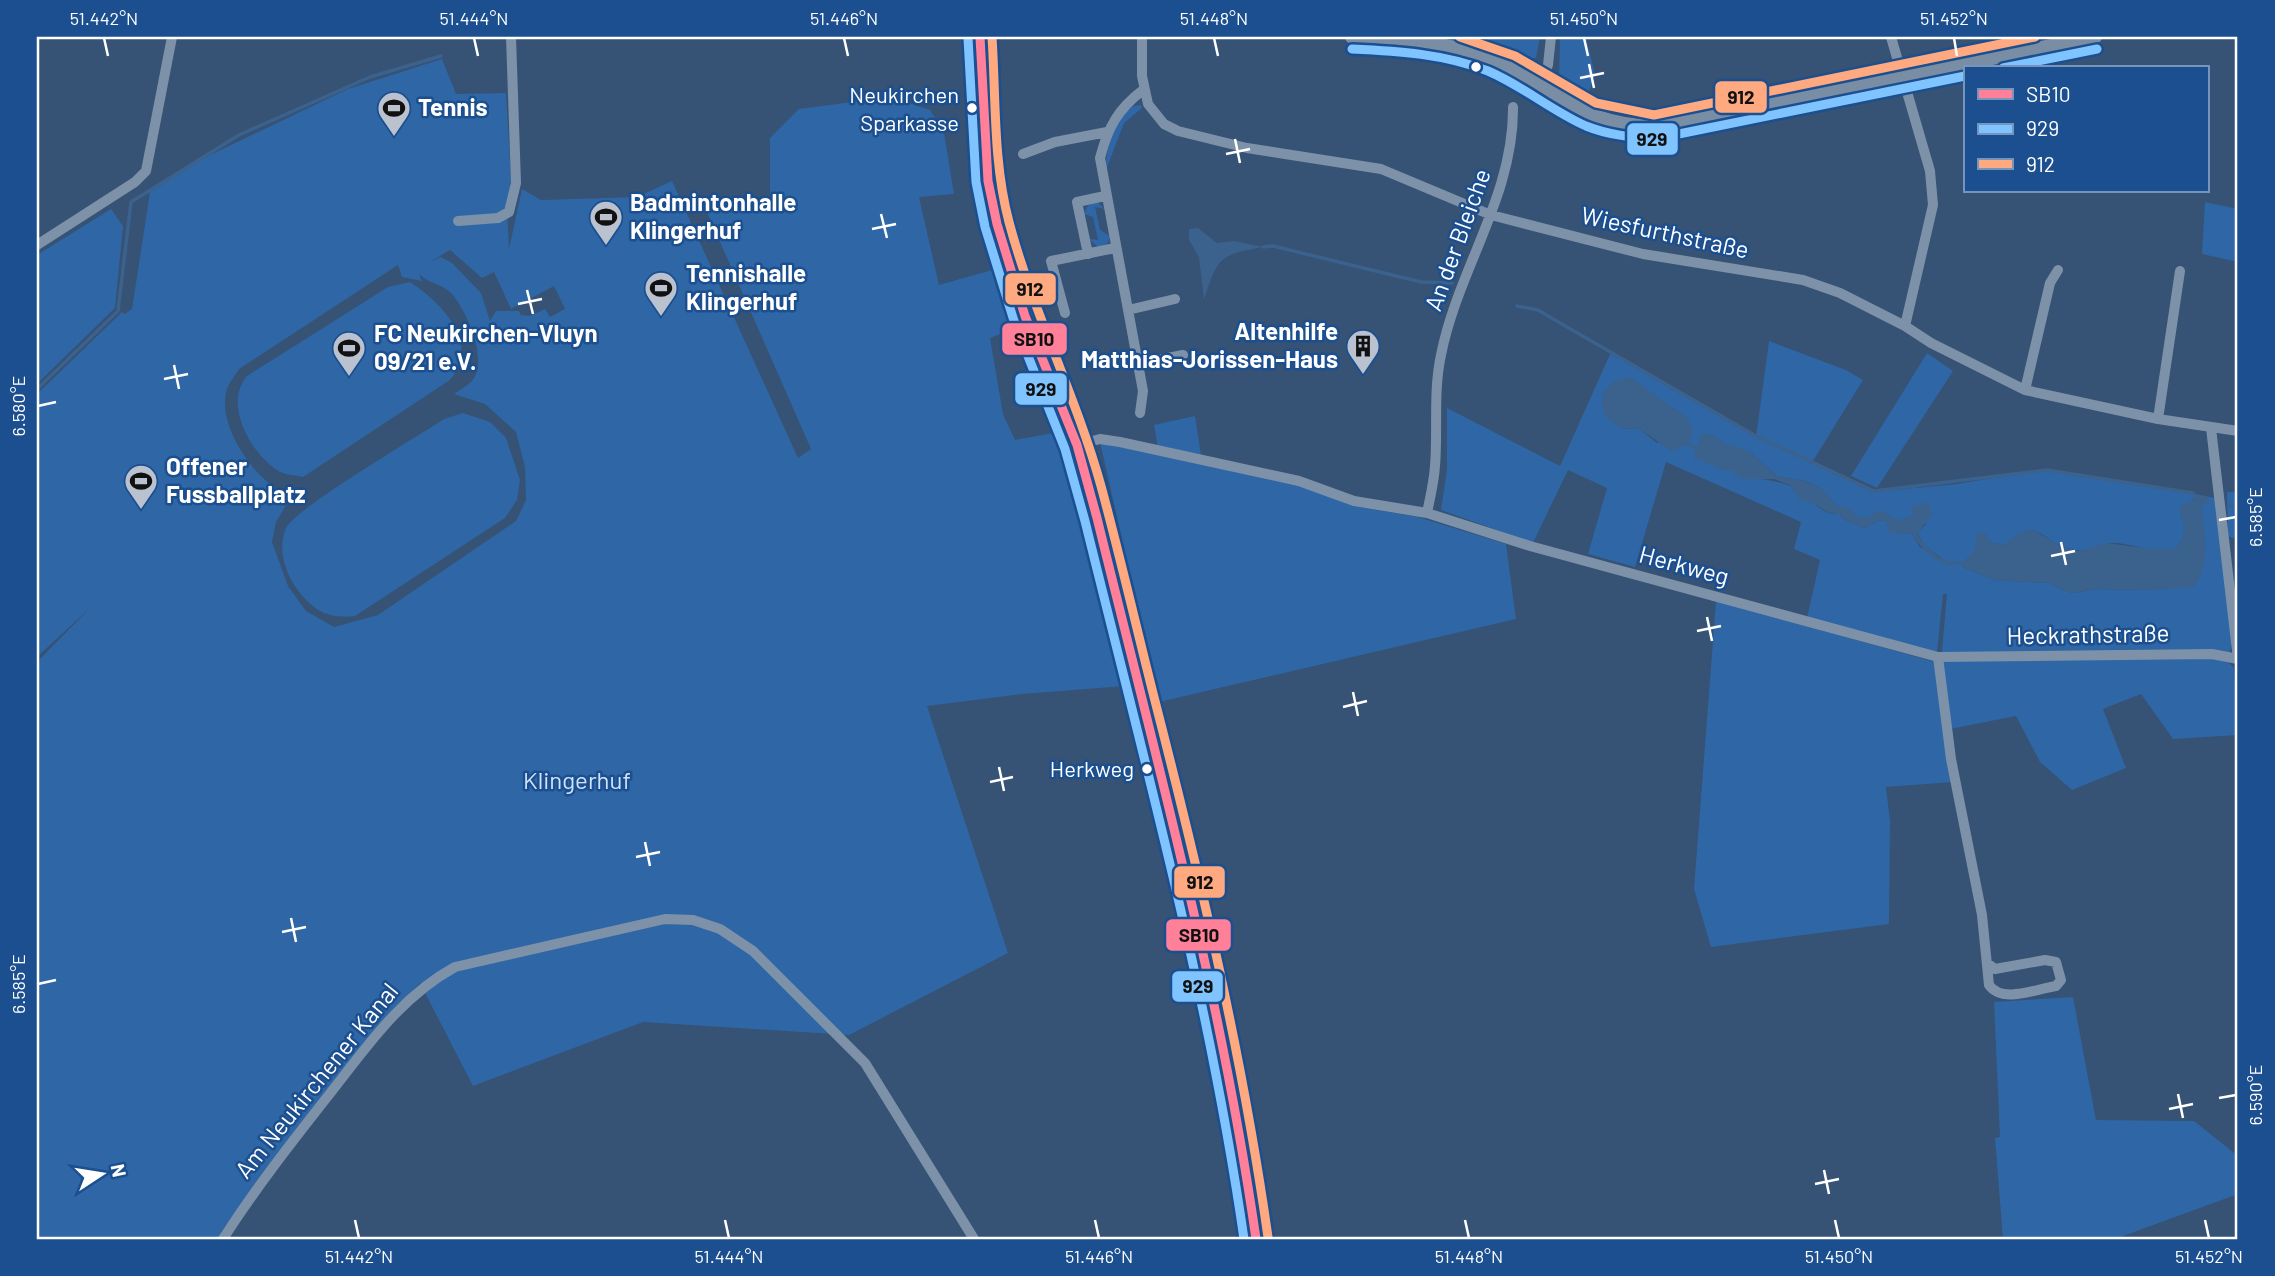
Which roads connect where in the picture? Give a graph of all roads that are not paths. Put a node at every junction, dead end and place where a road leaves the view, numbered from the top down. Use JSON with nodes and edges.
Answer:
{"nodes":[{"id":1,"x":172,"y":37,"type":"edge"},
{"id":2,"x":511,"y":37,"type":"edge"},
{"id":3,"x":980,"y":37,"type":"edge"},
{"id":4,"x":1142,"y":37,"type":"edge"},
{"id":5,"x":1352,"y":37,"type":"edge"},
{"id":6,"x":1380,"y":37,"type":"edge"},
{"id":7,"x":1551,"y":37,"type":"edge"},
{"id":8,"x":1891,"y":37,"type":"edge"},
{"id":9,"x":2095,"y":37,"type":"edge"},
{"id":10,"x":1901,"y":76,"type":"junction"},
{"id":11,"x":1539,"y":85,"type":"junction"},
{"id":12,"x":1143,"y":90,"type":"junction"},
{"id":13,"x":1513,"y":107,"type":"dead end"},
{"id":14,"x":1107,"y":132,"type":"junction"},
{"id":15,"x":1023,"y":154,"type":"dead end"},
{"id":16,"x":1105,"y":196,"type":"junction"},
{"id":17,"x":1491,"y":215,"type":"junction"},
{"id":18,"x":458,"y":221,"type":"dead end"},
{"id":19,"x":37,"y":245,"type":"edge"},
{"id":20,"x":1115,"y":248,"type":"junction"},
{"id":21,"x":1088,"y":254,"type":"junction"},
{"id":22,"x":2058,"y":270,"type":"dead end"},
{"id":23,"x":2180,"y":271,"type":"dead end"},
{"id":24,"x":1175,"y":299,"type":"dead end"},
{"id":25,"x":1128,"y":310,"type":"junction"},
{"id":26,"x":1065,"y":313,"type":"dead end"},
{"id":27,"x":1905,"y":326,"type":"junction"},
{"id":28,"x":1183,"y":355,"type":"dead end"},
{"id":29,"x":1138,"y":364,"type":"junction"},
{"id":30,"x":2025,"y":390,"type":"junction"},
{"id":31,"x":1140,"y":413,"type":"dead end"},
{"id":32,"x":2158,"y":419,"type":"junction"},
{"id":33,"x":2211,"y":428,"type":"junction"},
{"id":34,"x":2238,"y":430,"type":"edge"},
{"id":35,"x":1077,"y":445,"type":"junction"},
{"id":36,"x":1427,"y":513,"type":"junction"},
{"id":37,"x":1938,"y":657,"type":"junction"},
{"id":38,"x":1987,"y":963,"type":"junction"},
{"id":39,"x":223,"y":1239,"type":"edge"},
{"id":40,"x":974,"y":1239,"type":"edge"},
{"id":41,"x":1256,"y":1239,"type":"edge"}],
"edges":[{"from":1,"to":19,"type":"street"},
{"from":2,"to":18,"type":"street"},
{"from":3,"to":35,"type":"main road"},
{"from":4,"to":12,"type":"street","name":"Wiesfurthstraße"},
{"from":5,"to":6,"type":"main road"},
{"from":6,"to":11,"type":"main road"},
{"from":7,"to":11,"type":"street"},
{"from":8,"to":10,"type":"street"},
{"from":9,"to":10,"type":"main road"},
{"from":10,"to":11,"type":"main road"},
{"from":10,"to":27,"type":"street"},
{"from":12,"to":14,"type":"street"},
{"from":12,"to":17,"type":"street","name":"Wiesfurthstraße"},
{"from":13,"to":17,"type":"street","name":"An der Bleiche"},
{"from":14,"to":15,"type":"street"},
{"from":14,"to":16,"type":"street"},
{"from":16,"to":20,"type":"street"},
{"from":16,"to":21,"type":"street"},
{"from":17,"to":27,"type":"street","name":"Wiesfurthstraße"},
{"from":17,"to":36,"type":"street","name":"An der Bleiche"},
{"from":20,"to":21,"type":"street"},
{"from":20,"to":25,"type":"street"},
{"from":21,"to":26,"type":"street"},
{"from":22,"to":30,"type":"street"},
{"from":23,"to":32,"type":"street"},
{"from":24,"to":25,"type":"street"},
{"from":25,"to":29,"type":"street"},
{"from":27,"to":30,"type":"street","name":"Wiesfurthstraße"},
{"from":28,"to":29,"type":"street"},
{"from":29,"to":31,"type":"street"},
{"from":30,"to":32,"type":"street","name":"Wiesfurthstraße"},
{"from":32,"to":33,"type":"street","name":"Wiesfurthstraße"},
{"from":33,"to":34,"type":"street","name":"Wiesfurthstraße"},
{"from":33,"to":37,"type":"street","name":"Heckrathstraße"},
{"from":35,"to":36,"type":"street","name":"Herkweg"},
{"from":35,"to":41,"type":"main road"},
{"from":36,"to":37,"type":"street","name":"Herkweg"},
{"from":37,"to":38,"type":"street"},
{"from":38,"to":38,"type":"street"},
{"from":39,"to":40,"type":"street","name":"Am Neukirchener Kanal"}]}
